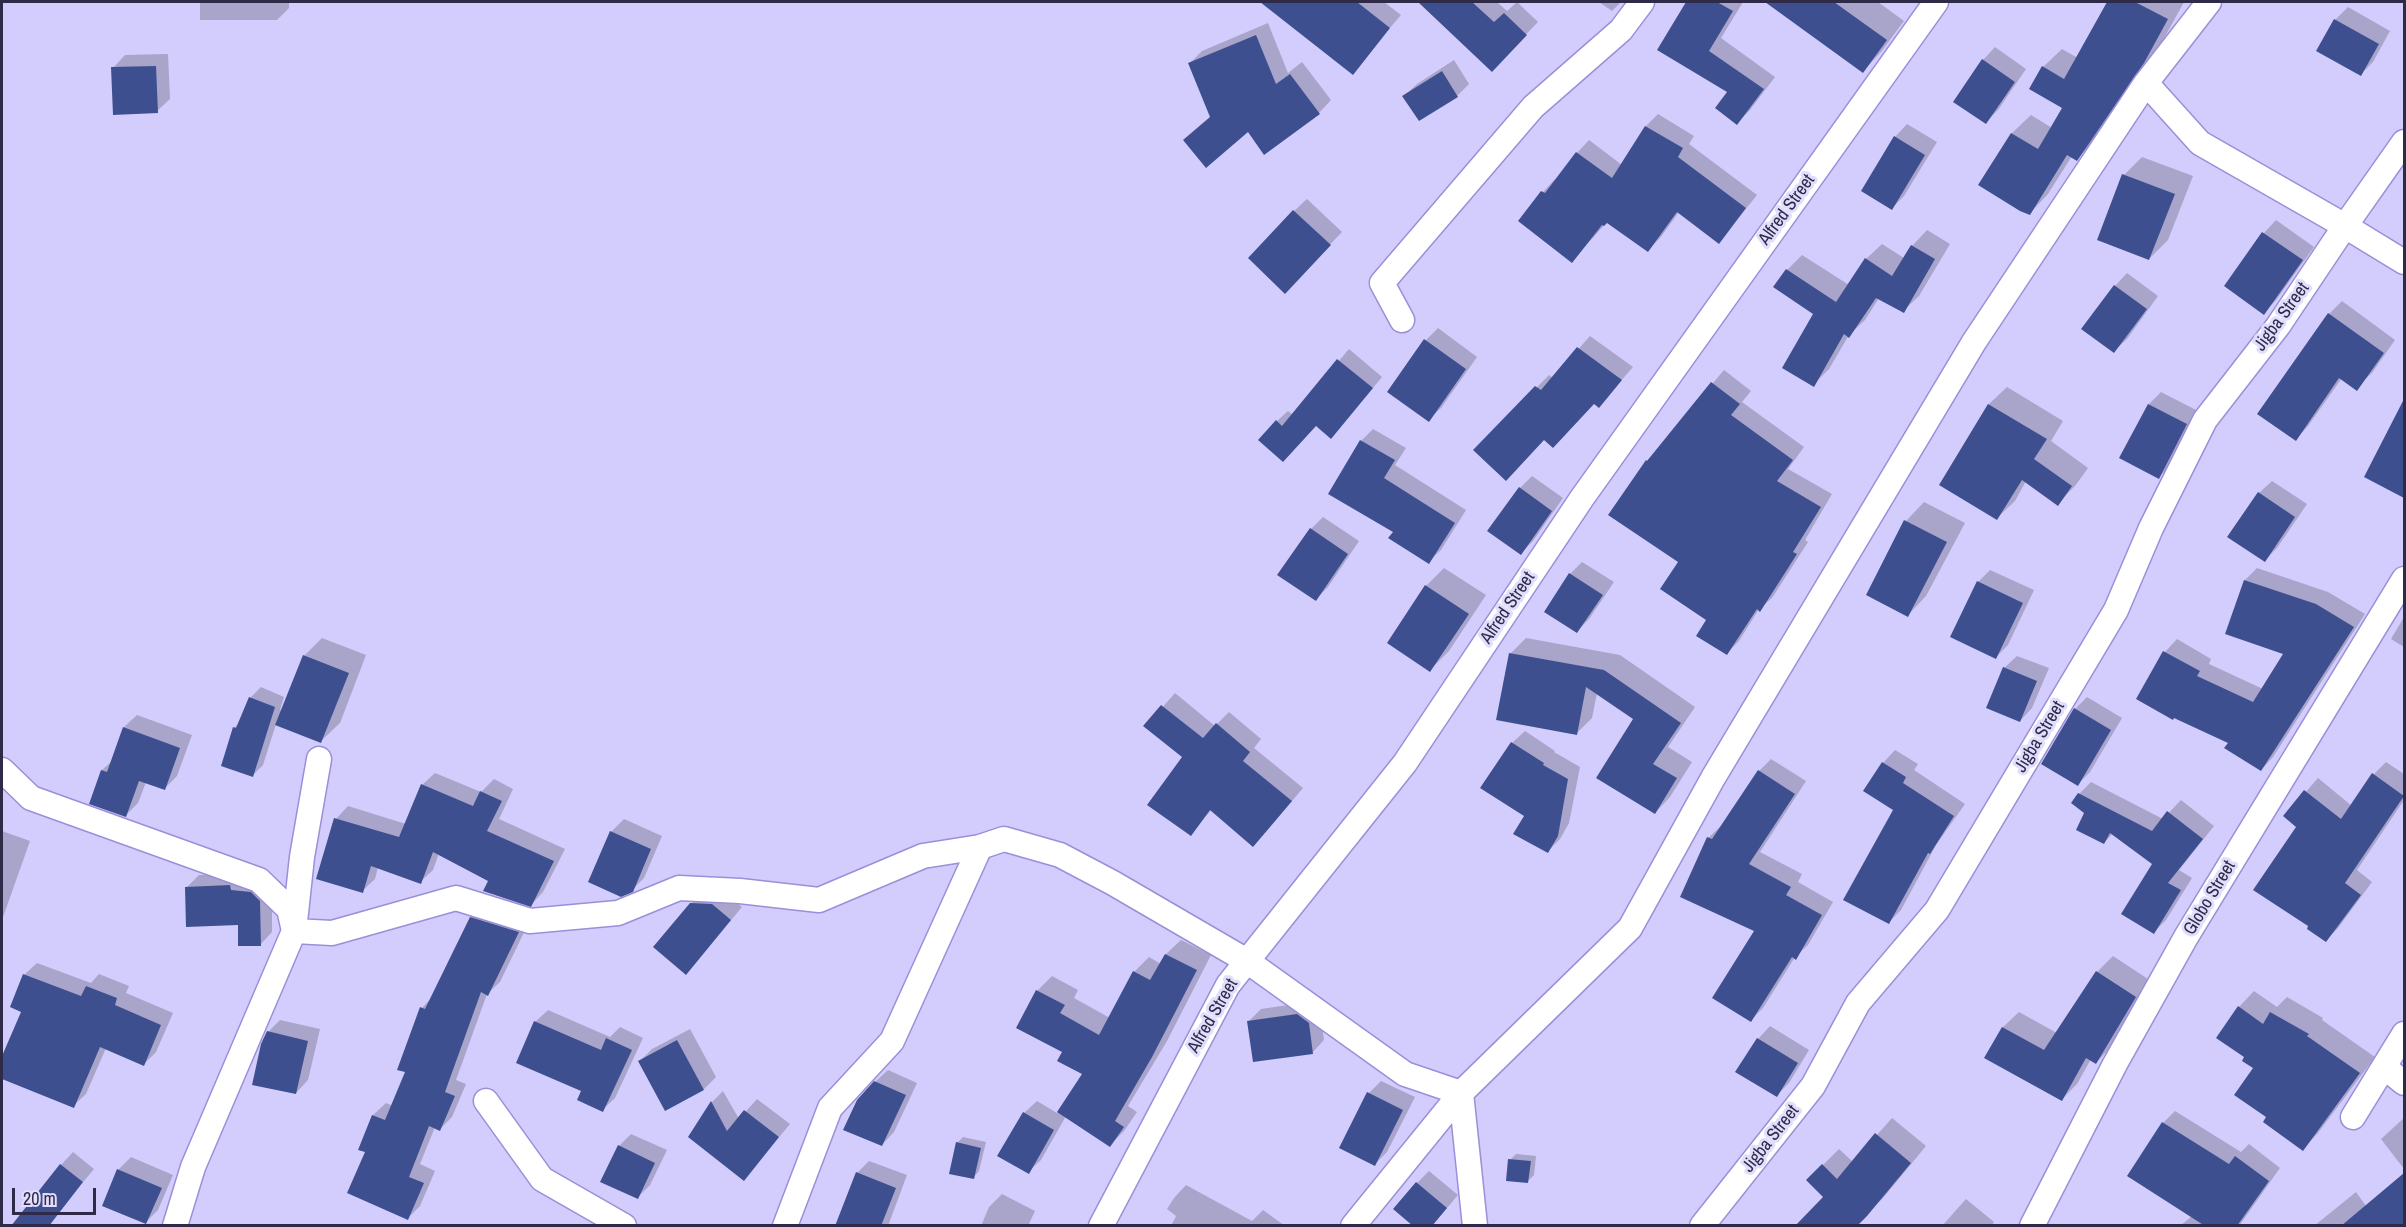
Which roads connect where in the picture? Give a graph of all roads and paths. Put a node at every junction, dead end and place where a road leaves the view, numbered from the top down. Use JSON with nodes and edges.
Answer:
{"nodes":[{"id":1,"x":1642,"y":2,"type":"edge"},
{"id":2,"x":1936,"y":2,"type":"edge"},
{"id":3,"x":2209,"y":2,"type":"edge"},
{"id":4,"x":2146,"y":83,"type":"junction"},
{"id":5,"x":2404,"y":142,"type":"edge"},
{"id":6,"x":2345,"y":226,"type":"junction"},
{"id":7,"x":2404,"y":262,"type":"edge"},
{"id":8,"x":1401,"y":320,"type":"dead end"},
{"id":9,"x":2404,"y":579,"type":"edge"},
{"id":10,"x":319,"y":759,"type":"dead end"},
{"id":11,"x":2,"y":770,"type":"edge"},
{"id":12,"x":980,"y":847,"type":"junction"},
{"id":13,"x":294,"y":931,"type":"junction"},
{"id":14,"x":1247,"y":961,"type":"junction"},
{"id":15,"x":2404,"y":1034,"type":"edge"},
{"id":16,"x":2384,"y":1067,"type":"junction"},
{"id":17,"x":2404,"y":1083,"type":"edge"},
{"id":18,"x":1461,"y":1094,"type":"junction"},
{"id":19,"x":486,"y":1101,"type":"dead end"},
{"id":20,"x":2353,"y":1117,"type":"dead end"},
{"id":21,"x":175,"y":1226,"type":"edge"},
{"id":22,"x":624,"y":1226,"type":"edge"},
{"id":23,"x":785,"y":1226,"type":"edge"},
{"id":24,"x":1101,"y":1226,"type":"edge"},
{"id":25,"x":1353,"y":1226,"type":"edge"},
{"id":26,"x":1476,"y":1226,"type":"edge"},
{"id":27,"x":1702,"y":1226,"type":"edge"},
{"id":28,"x":2032,"y":1226,"type":"edge"}],
"edges":[{"from":1,"to":8,"type":"street"},
{"from":2,"to":14,"type":"street","name":"Alfred Street"},
{"from":3,"to":4,"type":"street"},
{"from":4,"to":6,"type":"street"},
{"from":4,"to":18,"type":"street"},
{"from":5,"to":6,"type":"street","name":"Jigba Street"},
{"from":6,"to":7,"type":"street"},
{"from":6,"to":27,"type":"street","name":"Jigba Street"},
{"from":9,"to":28,"type":"street","name":"Globo Street"},
{"from":10,"to":13,"type":"street"},
{"from":11,"to":13,"type":"street"},
{"from":12,"to":13,"type":"street"},
{"from":12,"to":14,"type":"street"},
{"from":12,"to":23,"type":"street"},
{"from":13,"to":21,"type":"street"},
{"from":14,"to":18,"type":"street"},
{"from":14,"to":24,"type":"street","name":"Alfred Street"},
{"from":15,"to":16,"type":"street"},
{"from":16,"to":17,"type":"street"},
{"from":16,"to":20,"type":"street"},
{"from":18,"to":25,"type":"street"},
{"from":18,"to":26,"type":"street"},
{"from":19,"to":22,"type":"street"}]}
